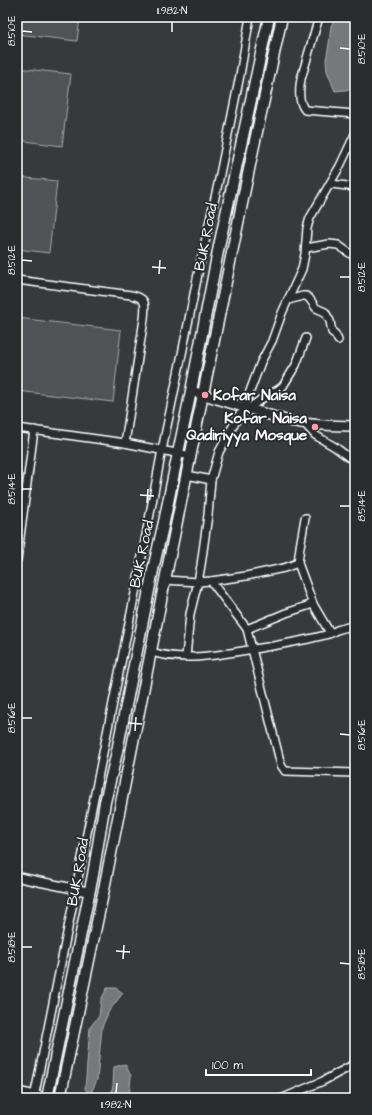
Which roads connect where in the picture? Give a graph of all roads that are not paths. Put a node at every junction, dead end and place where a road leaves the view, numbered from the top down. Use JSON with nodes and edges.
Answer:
{"nodes":[{"id":1,"x":250,"y":17,"type":"edge"},
{"id":2,"x":268,"y":17,"type":"edge"},
{"id":3,"x":282,"y":17,"type":"edge"},
{"id":4,"x":319,"y":17,"type":"edge"},
{"id":5,"x":355,"y":114,"type":"edge"},
{"id":6,"x":355,"y":134,"type":"edge"},
{"id":7,"x":353,"y":143,"type":"edge"},
{"id":8,"x":331,"y":184,"type":"junction"},
{"id":9,"x":355,"y":187,"type":"edge"},
{"id":10,"x":306,"y":248,"type":"junction"},
{"id":11,"x":355,"y":257,"type":"edge"},
{"id":12,"x":17,"y":280,"type":"edge"},
{"id":13,"x":288,"y":300,"type":"junction"},
{"id":14,"x":306,"y":338,"type":"dead end"},
{"id":15,"x":338,"y":340,"type":"dead end"},
{"id":16,"x":191,"y":392,"type":"junction"},
{"id":17,"x":204,"y":394,"type":"junction"},
{"id":18,"x":246,"y":408,"type":"junction"},
{"id":19,"x":305,"y":424,"type":"junction"},
{"id":20,"x":355,"y":426,"type":"edge"},
{"id":21,"x":17,"y":428,"type":"edge"},
{"id":22,"x":34,"y":430,"type":"junction"},
{"id":23,"x":124,"y":443,"type":"junction"},
{"id":24,"x":162,"y":450,"type":"junction"},
{"id":25,"x":178,"y":453,"type":"junction"},
{"id":26,"x":191,"y":456,"type":"junction"},
{"id":27,"x":355,"y":462,"type":"edge"},
{"id":28,"x":187,"y":475,"type":"junction"},
{"id":29,"x":211,"y":480,"type":"junction"},
{"id":30,"x":305,"y":518,"type":"dead end"},
{"id":31,"x":17,"y":560,"type":"edge"},
{"id":32,"x":298,"y":563,"type":"junction"},
{"id":33,"x":165,"y":580,"type":"junction"},
{"id":34,"x":211,"y":581,"type":"junction"},
{"id":35,"x":198,"y":582,"type":"junction"},
{"id":36,"x":313,"y":604,"type":"junction"},
{"id":37,"x":355,"y":625,"type":"edge"},
{"id":38,"x":247,"y":629,"type":"junction"},
{"id":39,"x":330,"y":633,"type":"junction"},
{"id":40,"x":252,"y":649,"type":"junction"},
{"id":41,"x":151,"y":652,"type":"junction"},
{"id":42,"x":186,"y":657,"type":"junction"},
{"id":43,"x":355,"y":773,"type":"edge"},
{"id":44,"x":17,"y":877,"type":"edge"},
{"id":45,"x":77,"y":886,"type":"junction"},
{"id":46,"x":90,"y":890,"type":"junction"},
{"id":47,"x":354,"y":1066,"type":"edge"},
{"id":48,"x":17,"y":1090,"type":"edge"},
{"id":49,"x":34,"y":1096,"type":"edge"},
{"id":50,"x":47,"y":1098,"type":"edge"},
{"id":51,"x":51,"y":1098,"type":"edge"},
{"id":52,"x":60,"y":1098,"type":"edge"},
{"id":53,"x":284,"y":1098,"type":"edge"}],
"edges":[{"from":1,"to":24,"type":"street"},
{"from":2,"to":16,"type":"main road","name":"BUK Road"},
{"from":3,"to":17,"type":"main road","name":"BUK Road"},
{"from":4,"to":5,"type":"street"},
{"from":6,"to":7,"type":"street"},
{"from":7,"to":8,"type":"street"},
{"from":8,"to":9,"type":"street"},
{"from":8,"to":10,"type":"street"},
{"from":10,"to":11,"type":"street"},
{"from":10,"to":13,"type":"street"},
{"from":12,"to":23,"type":"street"},
{"from":13,"to":15,"type":"street"},
{"from":13,"to":18,"type":"street"},
{"from":14,"to":18,"type":"street"},
{"from":16,"to":17,"type":"main road"},
{"from":16,"to":25,"type":"main road","name":"BUK Road"},
{"from":17,"to":18,"type":"main road"},
{"from":17,"to":26,"type":"main road","name":"BUK Road"},
{"from":18,"to":19,"type":"main road"},
{"from":18,"to":29,"type":"street"},
{"from":19,"to":20,"type":"main road"},
{"from":19,"to":27,"type":"street"},
{"from":21,"to":22,"type":"street"},
{"from":22,"to":23,"type":"street"},
{"from":22,"to":31,"type":"street"},
{"from":23,"to":24,"type":"street"},
{"from":24,"to":25,"type":"street"},
{"from":24,"to":45,"type":"street"},
{"from":25,"to":26,"type":"street"},
{"from":25,"to":46,"type":"main road","name":"BUK Road"},
{"from":26,"to":28,"type":"main road","name":"BUK Road"},
{"from":28,"to":29,"type":"street"},
{"from":28,"to":33,"type":"main road","name":"BUK Road"},
{"from":29,"to":35,"type":"street"},
{"from":30,"to":32,"type":"street"},
{"from":32,"to":34,"type":"street"},
{"from":32,"to":36,"type":"street"},
{"from":33,"to":35,"type":"street"},
{"from":33,"to":41,"type":"main road","name":"BUK Road"},
{"from":34,"to":35,"type":"street"},
{"from":34,"to":38,"type":"street"},
{"from":35,"to":42,"type":"street"},
{"from":36,"to":38,"type":"street"},
{"from":36,"to":39,"type":"street"},
{"from":37,"to":39,"type":"street"},
{"from":38,"to":40,"type":"street"},
{"from":39,"to":40,"type":"street"},
{"from":40,"to":42,"type":"street"},
{"from":40,"to":43,"type":"street"},
{"from":41,"to":42,"type":"street"},
{"from":41,"to":52,"type":"main road","name":"BUK Road"},
{"from":44,"to":45,"type":"street"},
{"from":45,"to":46,"type":"street"},
{"from":45,"to":49,"type":"street"},
{"from":46,"to":50,"type":"main road","name":"BUK Road"},
{"from":47,"to":53,"type":"street"},
{"from":48,"to":49,"type":"street"},
{"from":49,"to":50,"type":"street"},
{"from":50,"to":51,"type":"street"}]}
